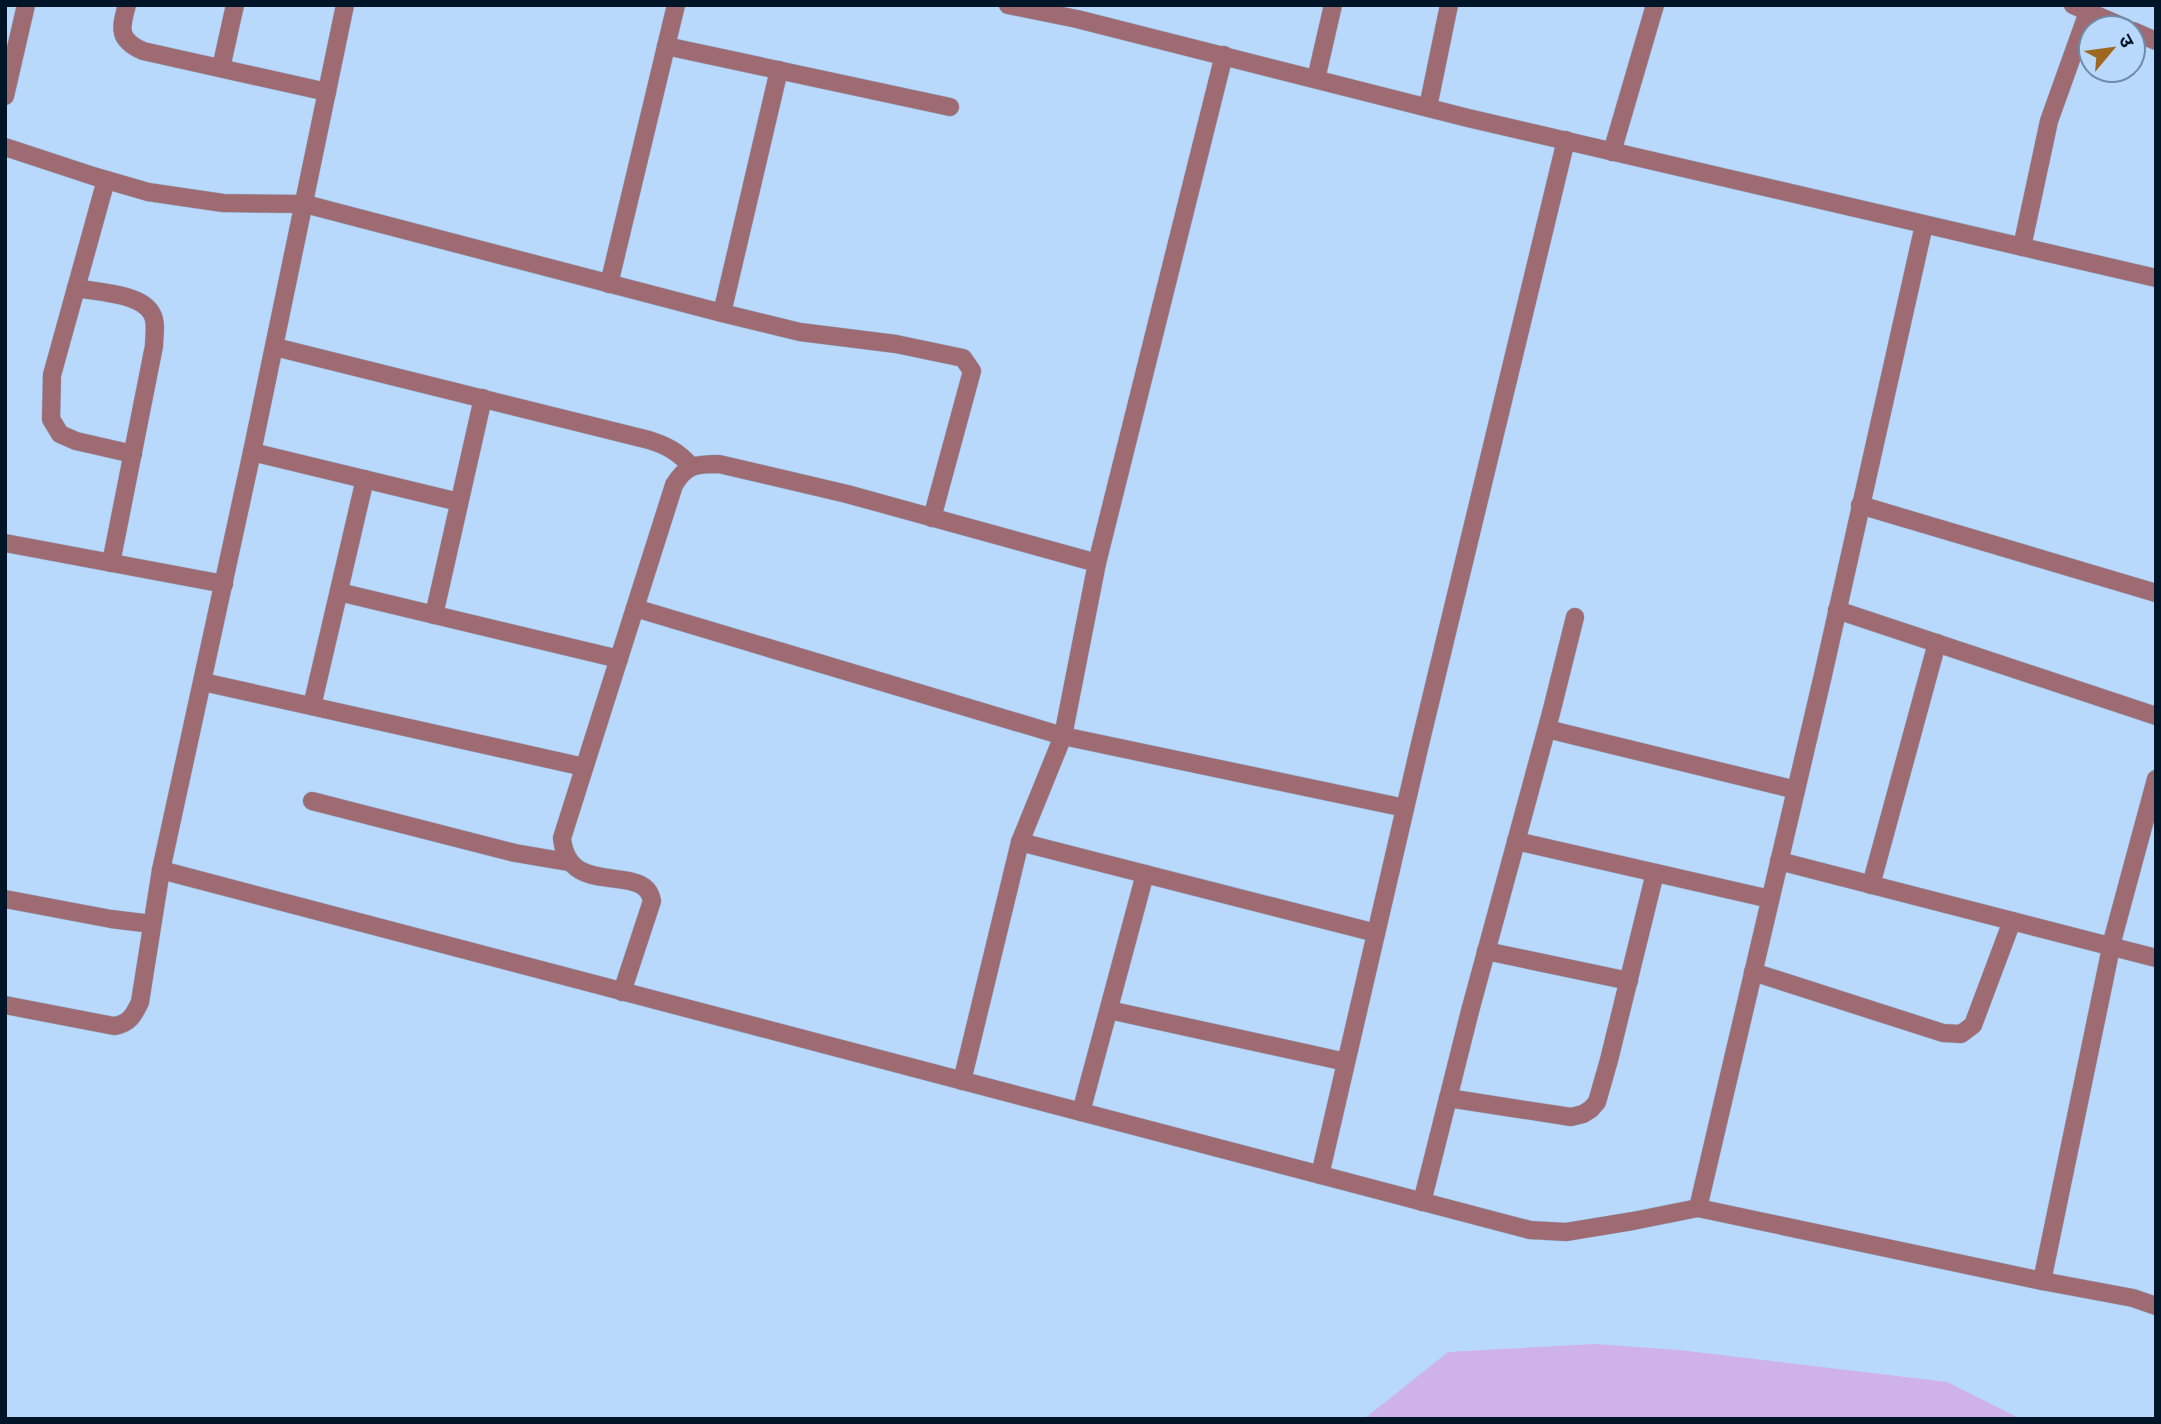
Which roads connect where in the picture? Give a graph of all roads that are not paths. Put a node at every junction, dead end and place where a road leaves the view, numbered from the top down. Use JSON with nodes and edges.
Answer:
{"nodes":[{"id":1,"x":26,"y":5,"type":"edge"},
{"id":2,"x":127,"y":5,"type":"edge"},
{"id":3,"x":235,"y":5,"type":"edge"},
{"id":4,"x":345,"y":5,"type":"edge"},
{"id":5,"x":676,"y":5,"type":"edge"},
{"id":6,"x":1008,"y":5,"type":"edge"},
{"id":7,"x":1333,"y":5,"type":"edge"},
{"id":8,"x":1449,"y":5,"type":"edge"},
{"id":9,"x":1655,"y":5,"type":"edge"},
{"id":10,"x":2081,"y":8,"type":"edge"},
{"id":11,"x":666,"y":46,"type":"junction"},
{"id":12,"x":1224,"y":55,"type":"junction"},
{"id":13,"x":221,"y":68,"type":"junction"},
{"id":14,"x":779,"y":70,"type":"junction"},
{"id":15,"x":1316,"y":79,"type":"junction"},
{"id":16,"x":327,"y":92,"type":"junction"},
{"id":17,"x":5,"y":96,"type":"edge"},
{"id":18,"x":950,"y":107,"type":"dead end"},
{"id":19,"x":1428,"y":107,"type":"junction"},
{"id":20,"x":1566,"y":140,"type":"junction"},
{"id":21,"x":5,"y":147,"type":"edge"},
{"id":22,"x":1612,"y":152,"type":"junction"},
{"id":23,"x":106,"y":180,"type":"junction"},
{"id":24,"x":304,"y":204,"type":"junction"},
{"id":25,"x":1924,"y":225,"type":"junction"},
{"id":26,"x":2022,"y":247,"type":"junction"},
{"id":27,"x":2156,"y":278,"type":"edge"},
{"id":28,"x":609,"y":284,"type":"junction"},
{"id":29,"x":76,"y":288,"type":"junction"},
{"id":30,"x":722,"y":313,"type":"junction"},
{"id":31,"x":275,"y":347,"type":"junction"},
{"id":32,"x":483,"y":398,"type":"junction"},
{"id":33,"x":253,"y":453,"type":"junction"},
{"id":34,"x":133,"y":454,"type":"junction"},
{"id":35,"x":691,"y":466,"type":"junction"},
{"id":36,"x":365,"y":479,"type":"junction"},
{"id":37,"x":459,"y":502,"type":"junction"},
{"id":38,"x":1860,"y":505,"type":"junction"},
{"id":39,"x":932,"y":518,"type":"junction"},
{"id":40,"x":5,"y":543,"type":"edge"},
{"id":41,"x":111,"y":563,"type":"junction"},
{"id":42,"x":1097,"y":563,"type":"junction"},
{"id":43,"x":224,"y":584,"type":"junction"},
{"id":44,"x":339,"y":592,"type":"junction"},
{"id":45,"x":2156,"y":593,"type":"edge"},
{"id":46,"x":635,"y":608,"type":"junction"},
{"id":47,"x":1837,"y":610,"type":"junction"},
{"id":48,"x":434,"y":615,"type":"junction"},
{"id":49,"x":1575,"y":617,"type":"dead end"},
{"id":50,"x":1937,"y":643,"type":"junction"},
{"id":51,"x":619,"y":659,"type":"junction"},
{"id":52,"x":202,"y":682,"type":"junction"},
{"id":53,"x":312,"y":706,"type":"junction"},
{"id":54,"x":2156,"y":716,"type":"edge"},
{"id":55,"x":1547,"y":729,"type":"junction"},
{"id":56,"x":1063,"y":736,"type":"junction"},
{"id":57,"x":584,"y":767,"type":"junction"},
{"id":58,"x":2156,"y":779,"type":"edge"},
{"id":59,"x":1796,"y":790,"type":"junction"},
{"id":60,"x":312,"y":801,"type":"dead end"},
{"id":61,"x":1405,"y":808,"type":"junction"},
{"id":62,"x":1516,"y":841,"type":"junction"},
{"id":63,"x":1020,"y":842,"type":"junction"},
{"id":64,"x":1779,"y":861,"type":"junction"},
{"id":65,"x":568,"y":862,"type":"junction"},
{"id":66,"x":161,"y":870,"type":"junction"},
{"id":67,"x":1655,"y":873,"type":"junction"},
{"id":68,"x":1145,"y":874,"type":"junction"},
{"id":69,"x":1871,"y":885,"type":"junction"},
{"id":70,"x":5,"y":899,"type":"edge"},
{"id":71,"x":1770,"y":899,"type":"junction"},
{"id":72,"x":2012,"y":921,"type":"junction"},
{"id":73,"x":152,"y":924,"type":"junction"},
{"id":74,"x":1376,"y":933,"type":"junction"},
{"id":75,"x":2111,"y":948,"type":"junction"},
{"id":76,"x":1486,"y":951,"type":"junction"},
{"id":77,"x":2156,"y":958,"type":"edge"},
{"id":78,"x":1753,"y":972,"type":"junction"},
{"id":79,"x":1629,"y":981,"type":"junction"},
{"id":80,"x":622,"y":992,"type":"junction"},
{"id":81,"x":5,"y":1005,"type":"edge"},
{"id":82,"x":1109,"y":1010,"type":"junction"},
{"id":83,"x":1346,"y":1062,"type":"junction"},
{"id":84,"x":962,"y":1081,"type":"junction"},
{"id":85,"x":1448,"y":1098,"type":"junction"},
{"id":86,"x":1081,"y":1112,"type":"junction"},
{"id":87,"x":1320,"y":1175,"type":"junction"},
{"id":88,"x":1422,"y":1202,"type":"junction"},
{"id":89,"x":1698,"y":1208,"type":"junction"},
{"id":90,"x":2042,"y":1281,"type":"junction"},
{"id":91,"x":2156,"y":1306,"type":"edge"}],
"edges":[{"from":1,"to":17,"type":"street"},
{"from":2,"to":13,"type":"street"},
{"from":3,"to":13,"type":"street"},
{"from":4,"to":16,"type":"street"},
{"from":5,"to":11,"type":"street"},
{"from":6,"to":12,"type":"street"},
{"from":7,"to":15,"type":"street"},
{"from":8,"to":19,"type":"street"},
{"from":9,"to":22,"type":"street"},
{"from":10,"to":26,"type":"street"},
{"from":11,"to":14,"type":"street"},
{"from":11,"to":28,"type":"street"},
{"from":12,"to":15,"type":"street"},
{"from":12,"to":42,"type":"street"},
{"from":13,"to":16,"type":"street"},
{"from":14,"to":18,"type":"street"},
{"from":14,"to":30,"type":"street"},
{"from":15,"to":19,"type":"street"},
{"from":16,"to":24,"type":"street"},
{"from":19,"to":20,"type":"street"},
{"from":20,"to":22,"type":"street"},
{"from":20,"to":61,"type":"street"},
{"from":21,"to":23,"type":"street"},
{"from":22,"to":25,"type":"street"},
{"from":23,"to":24,"type":"street"},
{"from":23,"to":29,"type":"street"},
{"from":24,"to":28,"type":"street"},
{"from":24,"to":31,"type":"street"},
{"from":25,"to":26,"type":"street"},
{"from":25,"to":38,"type":"street"},
{"from":26,"to":27,"type":"street"},
{"from":28,"to":30,"type":"street"},
{"from":29,"to":34,"type":"street"},
{"from":29,"to":34,"type":"street"},
{"from":30,"to":39,"type":"street"},
{"from":31,"to":32,"type":"street"},
{"from":31,"to":33,"type":"street"},
{"from":32,"to":35,"type":"street"},
{"from":32,"to":37,"type":"street"},
{"from":33,"to":36,"type":"street"},
{"from":33,"to":43,"type":"street"},
{"from":34,"to":41,"type":"street"},
{"from":35,"to":39,"type":"street"},
{"from":35,"to":46,"type":"street"},
{"from":36,"to":37,"type":"street"},
{"from":36,"to":44,"type":"street"},
{"from":37,"to":48,"type":"street"},
{"from":38,"to":45,"type":"street"},
{"from":38,"to":47,"type":"street"},
{"from":39,"to":42,"type":"street"},
{"from":40,"to":41,"type":"street"},
{"from":41,"to":43,"type":"street"},
{"from":42,"to":56,"type":"street"},
{"from":43,"to":52,"type":"street"},
{"from":44,"to":48,"type":"street"},
{"from":44,"to":53,"type":"street"},
{"from":46,"to":51,"type":"street"},
{"from":46,"to":56,"type":"street"},
{"from":47,"to":50,"type":"street"},
{"from":47,"to":59,"type":"street"},
{"from":48,"to":51,"type":"street"},
{"from":49,"to":55,"type":"street"},
{"from":50,"to":54,"type":"street"},
{"from":50,"to":69,"type":"street"},
{"from":51,"to":57,"type":"street"},
{"from":52,"to":53,"type":"street"},
{"from":52,"to":66,"type":"street"},
{"from":53,"to":57,"type":"street"},
{"from":55,"to":59,"type":"street"},
{"from":55,"to":62,"type":"street"},
{"from":56,"to":61,"type":"street"},
{"from":56,"to":63,"type":"street"},
{"from":57,"to":65,"type":"street"},
{"from":58,"to":75,"type":"street"},
{"from":59,"to":64,"type":"street"},
{"from":60,"to":65,"type":"street"},
{"from":61,"to":74,"type":"street"},
{"from":62,"to":67,"type":"street"},
{"from":62,"to":76,"type":"street"},
{"from":63,"to":68,"type":"street"},
{"from":63,"to":84,"type":"street"},
{"from":64,"to":69,"type":"street"},
{"from":64,"to":71,"type":"street"},
{"from":65,"to":80,"type":"street"},
{"from":66,"to":73,"type":"street"},
{"from":66,"to":80,"type":"street"},
{"from":67,"to":71,"type":"street"},
{"from":67,"to":79,"type":"street"},
{"from":68,"to":74,"type":"street"},
{"from":68,"to":82,"type":"street"},
{"from":69,"to":72,"type":"street"},
{"from":70,"to":73,"type":"street"},
{"from":71,"to":78,"type":"street"},
{"from":72,"to":75,"type":"street"},
{"from":72,"to":78,"type":"street"},
{"from":73,"to":81,"type":"street"},
{"from":74,"to":83,"type":"street"},
{"from":75,"to":77,"type":"street"},
{"from":75,"to":90,"type":"street"},
{"from":76,"to":79,"type":"street"},
{"from":76,"to":85,"type":"street"},
{"from":78,"to":89,"type":"street"},
{"from":79,"to":85,"type":"street"},
{"from":80,"to":84,"type":"street"},
{"from":82,"to":83,"type":"street"},
{"from":82,"to":86,"type":"street"},
{"from":83,"to":87,"type":"street"},
{"from":84,"to":86,"type":"street"},
{"from":85,"to":88,"type":"street"},
{"from":86,"to":87,"type":"street"},
{"from":87,"to":88,"type":"street"},
{"from":88,"to":89,"type":"street"},
{"from":89,"to":90,"type":"street"},
{"from":90,"to":91,"type":"street"}]}
